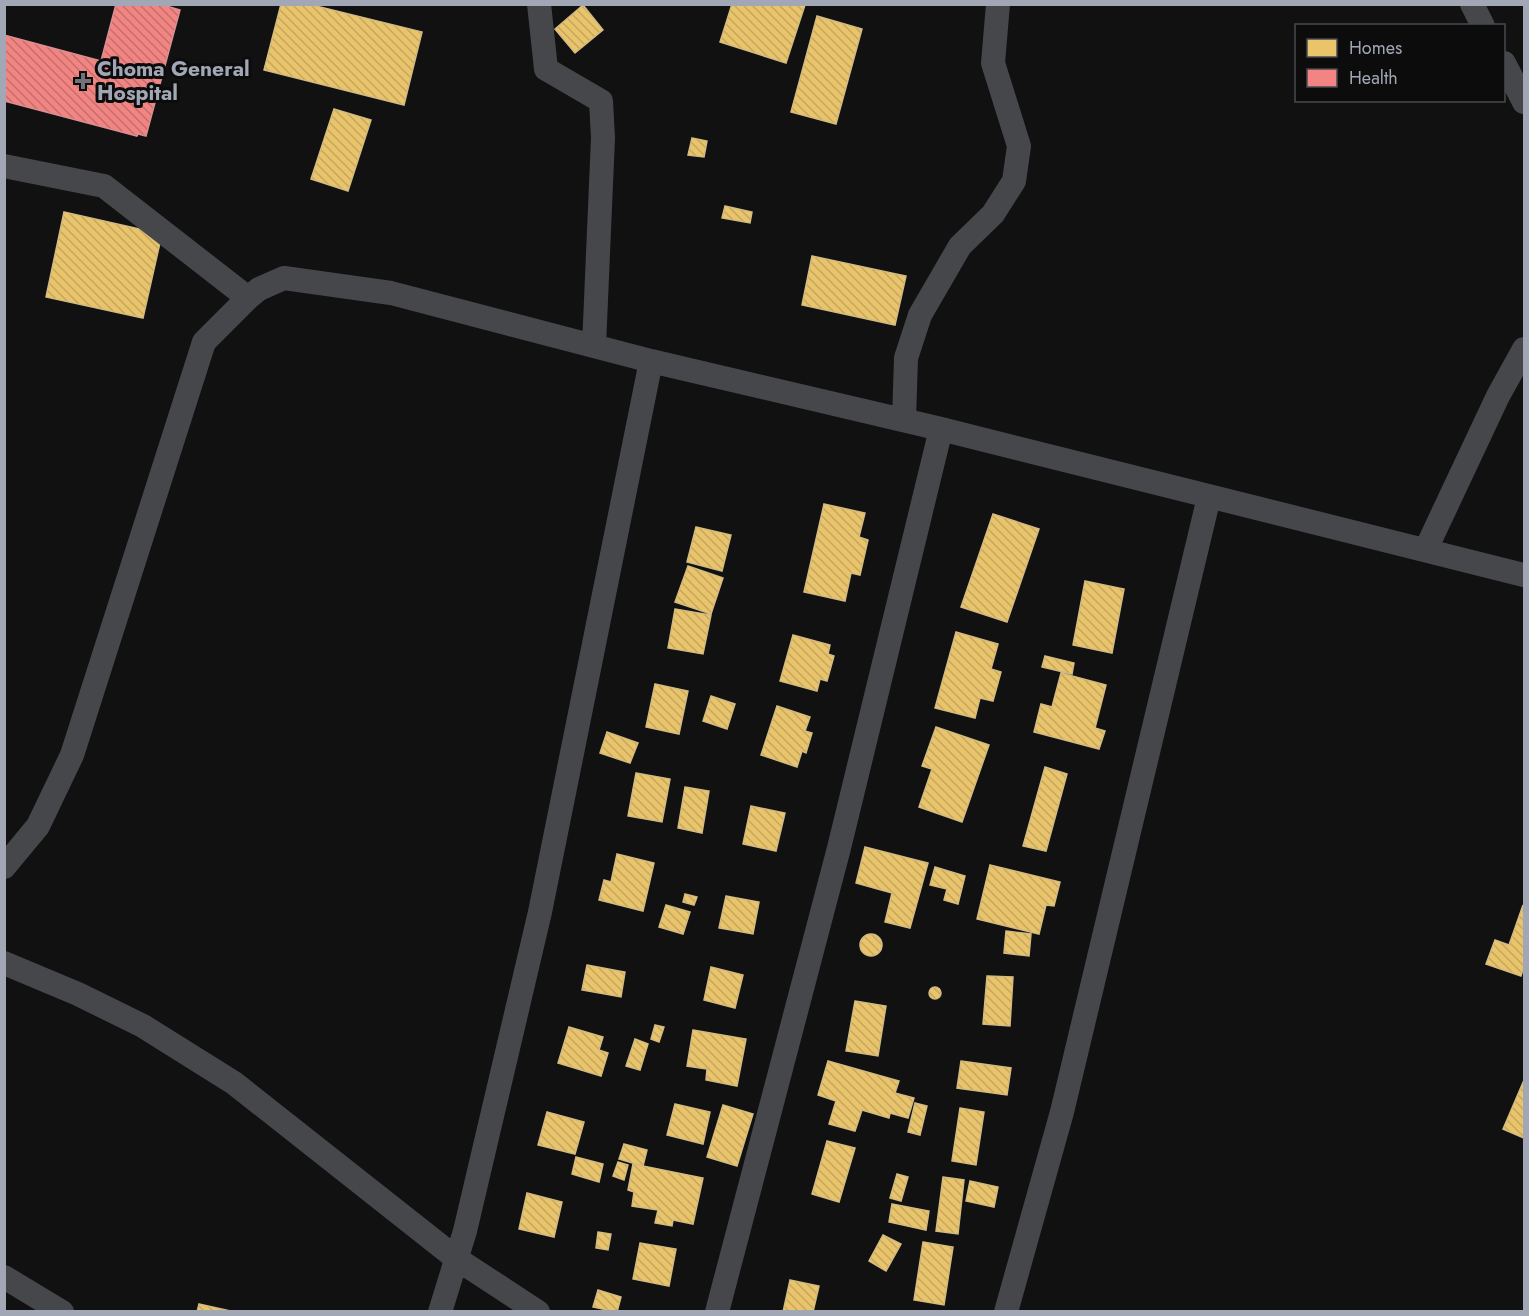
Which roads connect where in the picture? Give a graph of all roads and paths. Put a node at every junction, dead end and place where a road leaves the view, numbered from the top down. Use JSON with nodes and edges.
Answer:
{"nodes":[{"id":1,"x":539,"y":4,"type":"edge"},
{"id":2,"x":998,"y":4,"type":"edge"},
{"id":3,"x":1472,"y":4,"type":"edge"},
{"id":4,"x":1482,"y":24,"type":"edge"},
{"id":5,"x":1505,"y":67,"type":"edge"},
{"id":6,"x":1524,"y":102,"type":"edge"},
{"id":7,"x":4,"y":166,"type":"edge"},
{"id":8,"x":248,"y":297,"type":"junction"},
{"id":9,"x":594,"y":346,"type":"junction"},
{"id":10,"x":1524,"y":349,"type":"edge"},
{"id":11,"x":651,"y":361,"type":"junction"},
{"id":12,"x":904,"y":420,"type":"junction"},
{"id":13,"x":941,"y":429,"type":"junction"},
{"id":14,"x":1209,"y":496,"type":"junction"},
{"id":15,"x":1426,"y":549,"type":"junction"},
{"id":16,"x":1524,"y":575,"type":"edge"},
{"id":17,"x":4,"y":867,"type":"edge"},
{"id":18,"x":4,"y":963,"type":"edge"},
{"id":19,"x":457,"y":1259,"type":"junction"},
{"id":20,"x":4,"y":1277,"type":"edge"},
{"id":21,"x":62,"y":1311,"type":"edge"},
{"id":22,"x":440,"y":1311,"type":"edge"},
{"id":23,"x":538,"y":1311,"type":"edge"},
{"id":24,"x":717,"y":1311,"type":"edge"},
{"id":25,"x":1006,"y":1311,"type":"edge"}],
"edges":[{"from":1,"to":9,"type":"street"},
{"from":2,"to":12,"type":"street"},
{"from":3,"to":4,"type":"street"},
{"from":5,"to":6,"type":"street"},
{"from":7,"to":8,"type":"street"},
{"from":8,"to":9,"type":"street"},
{"from":8,"to":17,"type":"street"},
{"from":9,"to":11,"type":"street"},
{"from":10,"to":15,"type":"street"},
{"from":11,"to":12,"type":"street"},
{"from":11,"to":19,"type":"street"},
{"from":12,"to":13,"type":"street"},
{"from":13,"to":14,"type":"street"},
{"from":13,"to":24,"type":"street"},
{"from":14,"to":15,"type":"street"},
{"from":14,"to":25,"type":"street"},
{"from":15,"to":16,"type":"street"},
{"from":18,"to":19,"type":"street"},
{"from":19,"to":22,"type":"street"},
{"from":19,"to":23,"type":"street"},
{"from":20,"to":21,"type":"street"}]}
